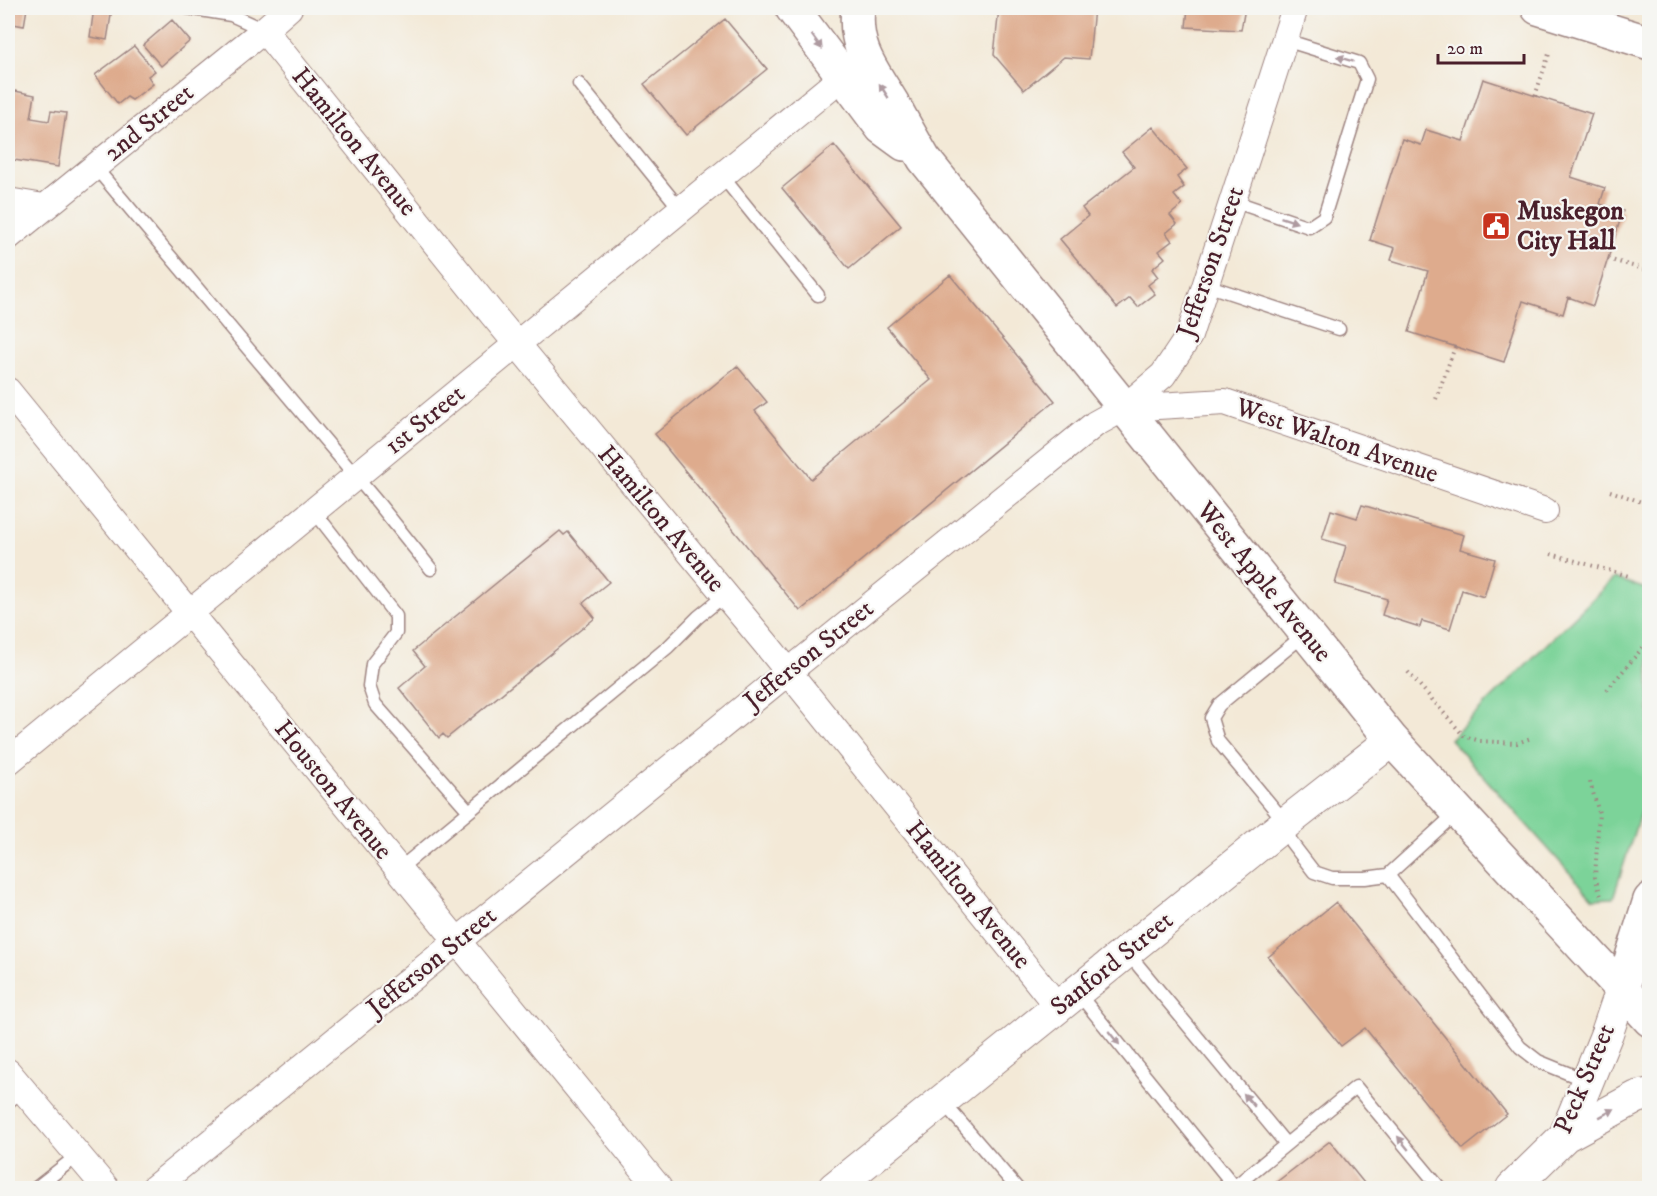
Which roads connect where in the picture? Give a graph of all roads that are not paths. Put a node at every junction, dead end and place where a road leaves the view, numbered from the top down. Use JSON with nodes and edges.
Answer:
{"nodes":[{"id":1,"x":188,"y":8,"type":"edge"},
{"id":2,"x":289,"y":8,"type":"edge"},
{"id":3,"x":792,"y":8,"type":"edge"},
{"id":4,"x":858,"y":8,"type":"edge"},
{"id":5,"x":1296,"y":8,"type":"edge"},
{"id":6,"x":1538,"y":8,"type":"edge"},
{"id":7,"x":264,"y":30,"type":"junction"},
{"id":8,"x":1285,"y":40,"type":"junction"},
{"id":9,"x":1650,"y":43,"type":"edge"},
{"id":10,"x":842,"y":77,"type":"junction"},
{"id":11,"x":579,"y":84,"type":"dead end"},
{"id":12,"x":924,"y":159,"type":"junction"},
{"id":13,"x":95,"y":167,"type":"junction"},
{"id":14,"x":722,"y":176,"type":"junction"},
{"id":15,"x":8,"y":201,"type":"edge"},
{"id":16,"x":1233,"y":201,"type":"junction"},
{"id":17,"x":44,"y":207,"type":"junction"},
{"id":18,"x":681,"y":210,"type":"junction"},
{"id":19,"x":8,"y":237,"type":"edge"},
{"id":20,"x":1206,"y":285,"type":"junction"},
{"id":21,"x":818,"y":295,"type":"dead end"},
{"id":22,"x":1339,"y":329,"type":"dead end"},
{"id":23,"x":517,"y":345,"type":"junction"},
{"id":24,"x":8,"y":391,"type":"edge"},
{"id":25,"x":1124,"y":408,"type":"junction"},
{"id":26,"x":355,"y":477,"type":"junction"},
{"id":27,"x":314,"y":511,"type":"junction"},
{"id":28,"x":1545,"y":511,"type":"dead end"},
{"id":29,"x":431,"y":569,"type":"dead end"},
{"id":30,"x":725,"y":595,"type":"junction"},
{"id":31,"x":189,"y":615,"type":"junction"},
{"id":32,"x":1306,"y":633,"type":"junction"},
{"id":33,"x":788,"y":672,"type":"junction"},
{"id":34,"x":1392,"y":740,"type":"junction"},
{"id":35,"x":8,"y":762,"type":"edge"},
{"id":36,"x":469,"y":811,"type":"junction"},
{"id":37,"x":1457,"y":812,"type":"junction"},
{"id":38,"x":1286,"y":823,"type":"junction"},
{"id":39,"x":398,"y":870,"type":"junction"},
{"id":40,"x":1388,"y":875,"type":"junction"},
{"id":41,"x":1650,"y":900,"type":"edge"},
{"id":42,"x":457,"y":941,"type":"junction"},
{"id":43,"x":1127,"y":952,"type":"junction"},
{"id":44,"x":1622,"y":989,"type":"junction"},
{"id":45,"x":1068,"y":1000,"type":"junction"},
{"id":46,"x":1650,"y":1020,"type":"edge"},
{"id":47,"x":1587,"y":1081,"type":"junction"},
{"id":48,"x":13,"y":1088,"type":"edge"},
{"id":49,"x":1650,"y":1094,"type":"edge"},
{"id":50,"x":942,"y":1101,"type":"junction"},
{"id":51,"x":1565,"y":1136,"type":"junction"},
{"id":52,"x":1286,"y":1144,"type":"junction"},
{"id":53,"x":78,"y":1155,"type":"junction"},
{"id":54,"x":36,"y":1188,"type":"edge"},
{"id":55,"x":105,"y":1188,"type":"edge"},
{"id":56,"x":154,"y":1188,"type":"edge"},
{"id":57,"x":658,"y":1188,"type":"edge"},
{"id":58,"x":834,"y":1188,"type":"edge"},
{"id":59,"x":1017,"y":1188,"type":"edge"},
{"id":60,"x":1234,"y":1188,"type":"edge"},
{"id":61,"x":1440,"y":1188,"type":"edge"},
{"id":62,"x":1512,"y":1188,"type":"edge"}],
"edges":[{"from":1,"to":7,"type":"lane"},
{"from":2,"to":7,"type":"street","name":"2nd Street"},
{"from":3,"to":10,"type":"main road","name":"West Apple Avenue","one_way":true},
{"from":12,"to":4,"type":"main road","name":"West Apple Avenue","one_way":true},
{"from":5,"to":8,"type":"street","name":"Jefferson Street"},
{"from":6,"to":9,"type":"main road"},
{"from":7,"to":13,"type":"street","name":"2nd Street"},
{"from":7,"to":23,"type":"street","name":"Hamilton Avenue"},
{"from":8,"to":16,"type":"street","name":"Jefferson Street"},
{"from":16,"to":8,"type":"lane","one_way":true},
{"from":10,"to":12,"type":"main road","name":"West Apple Avenue"},
{"from":10,"to":14,"type":"street","name":"1st Street"},
{"from":11,"to":18,"type":"lane"},
{"from":12,"to":25,"type":"main road","name":"West Apple Avenue"},
{"from":13,"to":17,"type":"street","name":"2nd Street"},
{"from":13,"to":26,"type":"lane"},
{"from":14,"to":18,"type":"street","name":"1st Street"},
{"from":14,"to":21,"type":"lane"},
{"from":15,"to":17,"type":"street"},
{"from":16,"to":20,"type":"street","name":"Jefferson Street"},
{"from":17,"to":19,"type":"street","name":"2nd Street"},
{"from":18,"to":23,"type":"street","name":"1st Street"},
{"from":20,"to":22,"type":"lane"},
{"from":20,"to":25,"type":"street","name":"Jefferson Street"},
{"from":23,"to":26,"type":"street","name":"1st Street"},
{"from":23,"to":30,"type":"street","name":"Hamilton Avenue"},
{"from":24,"to":31,"type":"street","name":"Houston Avenue"},
{"from":25,"to":28,"type":"street","name":"West Walton Avenue"},
{"from":25,"to":32,"type":"main road","name":"West Apple Avenue"},
{"from":25,"to":33,"type":"street","name":"Jefferson Street"},
{"from":26,"to":27,"type":"street","name":"1st Street"},
{"from":26,"to":29,"type":"lane"},
{"from":27,"to":31,"type":"street","name":"1st Street"},
{"from":27,"to":36,"type":"lane"},
{"from":30,"to":33,"type":"street","name":"Hamilton Avenue"},
{"from":30,"to":36,"type":"lane"},
{"from":31,"to":35,"type":"street","name":"1st Street"},
{"from":31,"to":39,"type":"street","name":"Houston Avenue"},
{"from":32,"to":34,"type":"main road","name":"West Apple Avenue"},
{"from":32,"to":38,"type":"lane"},
{"from":33,"to":42,"type":"street","name":"Jefferson Street"},
{"from":33,"to":45,"type":"street","name":"Hamilton Avenue"},
{"from":34,"to":37,"type":"main road","name":"West Apple Avenue"},
{"from":34,"to":38,"type":"street","name":"Sanford Street"},
{"from":36,"to":39,"type":"lane"},
{"from":37,"to":40,"type":"lane"},
{"from":37,"to":44,"type":"main road","name":"West Apple Avenue"},
{"from":38,"to":40,"type":"lane"},
{"from":38,"to":43,"type":"street","name":"Sanford Street"},
{"from":39,"to":42,"type":"street","name":"Houston Avenue"},
{"from":40,"to":47,"type":"lane"},
{"from":41,"to":44,"type":"main road"},
{"from":42,"to":56,"type":"street","name":"Jefferson Street"},
{"from":42,"to":57,"type":"street","name":"Houston Avenue"},
{"from":43,"to":45,"type":"street","name":"Sanford Street"},
{"from":52,"to":43,"type":"lane","one_way":true},
{"from":44,"to":46,"type":"main road","name":"West Apple Avenue"},
{"from":44,"to":47,"type":"street","name":"Peck Street"},
{"from":45,"to":50,"type":"street","name":"Sanford Street"},
{"from":45,"to":60,"type":"lane","one_way":true},
{"from":47,"to":51,"type":"street","name":"Peck Street"},
{"from":48,"to":53,"type":"street"},
{"from":51,"to":49,"type":"street","one_way":true},
{"from":50,"to":58,"type":"street","name":"Sanford Street"},
{"from":50,"to":59,"type":"lane"},
{"from":51,"to":62,"type":"street","name":"Peck Street"},
{"from":52,"to":60,"type":"lane"},
{"from":61,"to":52,"type":"lane","one_way":true},
{"from":53,"to":54,"type":"lane"},
{"from":53,"to":55,"type":"street"}]}
